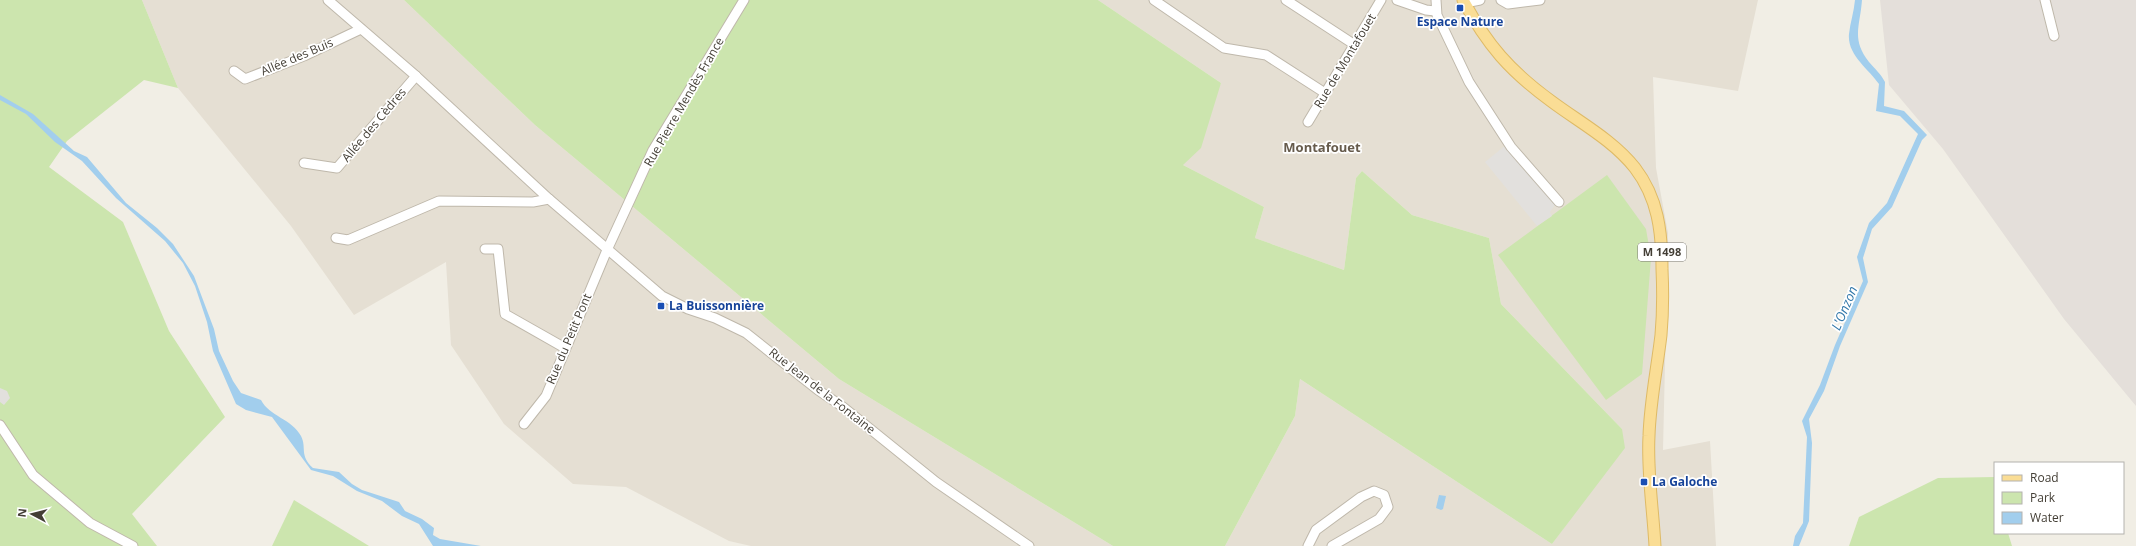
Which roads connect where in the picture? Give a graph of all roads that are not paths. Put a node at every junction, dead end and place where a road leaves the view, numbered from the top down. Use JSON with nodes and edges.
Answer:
{"nodes":[{"id":1,"x":328,"y":0,"type":"edge"},
{"id":2,"x":744,"y":0,"type":"edge"},
{"id":3,"x":1154,"y":0,"type":"edge"},
{"id":4,"x":1286,"y":0,"type":"edge"},
{"id":5,"x":1381,"y":0,"type":"edge"},
{"id":6,"x":1397,"y":0,"type":"edge"},
{"id":7,"x":1436,"y":0,"type":"edge"},
{"id":8,"x":1480,"y":0,"type":"edge"},
{"id":9,"x":1501,"y":0,"type":"edge"},
{"id":10,"x":1540,"y":0,"type":"edge"},
{"id":11,"x":2045,"y":0,"type":"edge"},
{"id":12,"x":1464,"y":2,"type":"edge"},
{"id":13,"x":1436,"y":11,"type":"junction"},
{"id":14,"x":361,"y":29,"type":"junction"},
{"id":15,"x":2054,"y":36,"type":"dead end"},
{"id":16,"x":1355,"y":45,"type":"junction"},
{"id":17,"x":234,"y":71,"type":"dead end"},
{"id":18,"x":416,"y":76,"type":"junction"},
{"id":19,"x":1325,"y":93,"type":"junction"},
{"id":20,"x":1308,"y":122,"type":"dead end"},
{"id":21,"x":304,"y":163,"type":"dead end"},
{"id":22,"x":549,"y":199,"type":"junction"},
{"id":23,"x":1559,"y":202,"type":"dead end"},
{"id":24,"x":336,"y":238,"type":"dead end"},
{"id":25,"x":485,"y":249,"type":"dead end"},
{"id":26,"x":607,"y":250,"type":"junction"},
{"id":27,"x":565,"y":348,"type":"junction"},
{"id":28,"x":524,"y":424,"type":"dead end"},
{"id":29,"x":0,"y":425,"type":"edge"},
{"id":30,"x":133,"y":546,"type":"edge"},
{"id":31,"x":1029,"y":546,"type":"edge"},
{"id":32,"x":1308,"y":546,"type":"edge"},
{"id":33,"x":1332,"y":546,"type":"edge"},
{"id":34,"x":1655,"y":546,"type":"edge"}],
"edges":[{"from":1,"to":14,"type":"street"},
{"from":2,"to":26,"type":"street","name":"Rue Pierre Mendès France"},
{"from":3,"to":19,"type":"street"},
{"from":4,"to":16,"type":"street"},
{"from":5,"to":16,"type":"street","name":"Rue de Montafouet"},
{"from":6,"to":13,"type":"street"},
{"from":7,"to":13,"type":"street"},
{"from":8,"to":12,"type":"street"},
{"from":9,"to":10,"type":"street"},
{"from":11,"to":15,"type":"street"},
{"from":12,"to":34,"type":"main road","number":"M 1498"},
{"from":13,"to":23,"type":"street"},
{"from":14,"to":17,"type":"street","name":"Allée des Buis"},
{"from":14,"to":18,"type":"street"},
{"from":16,"to":19,"type":"street","name":"Rue de Montafouet"},
{"from":18,"to":21,"type":"street","name":"Allée des Cèdres"},
{"from":18,"to":22,"type":"street","name":"Rue Jean de la Fontaine"},
{"from":19,"to":20,"type":"street","name":"Rue de Montafouet"},
{"from":22,"to":24,"type":"street"},
{"from":22,"to":26,"type":"street","name":"Rue Jean de la Fontaine"},
{"from":25,"to":27,"type":"street"},
{"from":26,"to":27,"type":"street","name":"Rue du Petit Pont"},
{"from":26,"to":31,"type":"street","name":"Rue Jean de la Fontaine"},
{"from":27,"to":28,"type":"street","name":"Rue du Petit Pont"},
{"from":29,"to":30,"type":"street"},
{"from":32,"to":33,"type":"street"}]}
